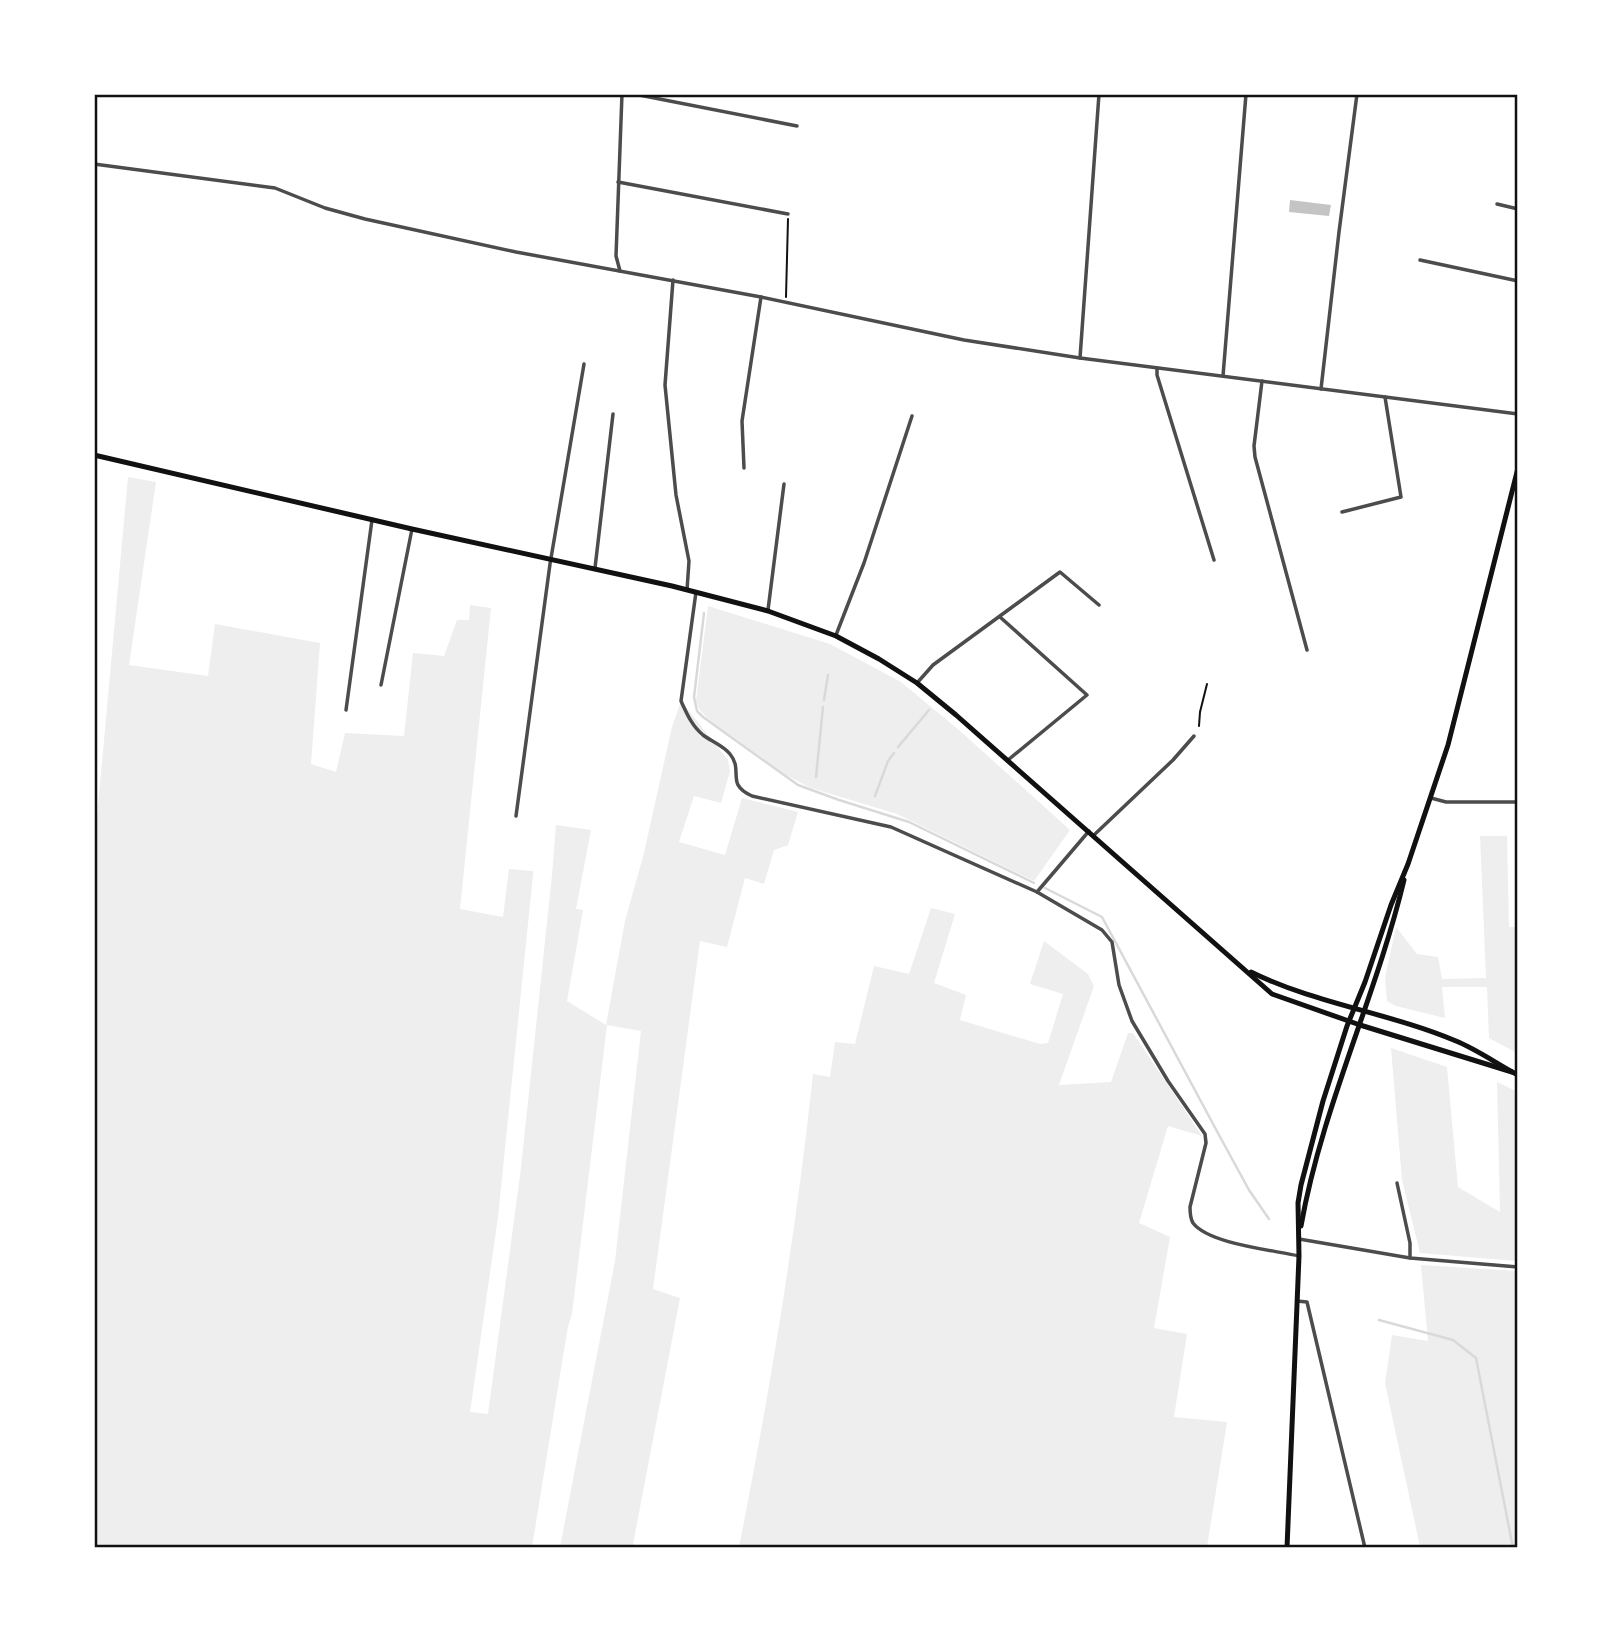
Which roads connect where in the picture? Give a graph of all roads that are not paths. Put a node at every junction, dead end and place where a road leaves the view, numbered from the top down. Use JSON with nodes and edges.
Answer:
{"nodes":[{"id":1,"x":622,"y":94,"type":"edge"},
{"id":2,"x":634,"y":94,"type":"edge"},
{"id":3,"x":1099,"y":94,"type":"edge"},
{"id":4,"x":1246,"y":94,"type":"edge"},
{"id":5,"x":1357,"y":94,"type":"edge"},
{"id":6,"x":797,"y":126,"type":"dead end"},
{"id":7,"x":94,"y":164,"type":"edge"},
{"id":8,"x":618,"y":182,"type":"junction"},
{"id":9,"x":1497,"y":204,"type":"dead end"},
{"id":10,"x":1517,"y":209,"type":"edge"},
{"id":11,"x":788,"y":214,"type":"road end"},
{"id":12,"x":1420,"y":260,"type":"dead end"},
{"id":13,"x":620,"y":271,"type":"junction"},
{"id":14,"x":673,"y":280,"type":"junction"},
{"id":15,"x":1517,"y":281,"type":"edge"},
{"id":16,"x":761,"y":297,"type":"junction"},
{"id":17,"x":1080,"y":358,"type":"junction"},
{"id":18,"x":583,"y":364,"type":"dead end"},
{"id":19,"x":1157,"y":368,"type":"junction"},
{"id":20,"x":1223,"y":376,"type":"junction"},
{"id":21,"x":1262,"y":382,"type":"junction"},
{"id":22,"x":1321,"y":389,"type":"junction"},
{"id":23,"x":1385,"y":397,"type":"junction"},
{"id":24,"x":613,"y":414,"type":"dead end"},
{"id":25,"x":1517,"y":414,"type":"edge"},
{"id":26,"x":912,"y":416,"type":"dead end"},
{"id":27,"x":94,"y":455,"type":"edge"},
{"id":28,"x":744,"y":468,"type":"dead end"},
{"id":29,"x":1517,"y":468,"type":"edge"},
{"id":30,"x":784,"y":484,"type":"dead end"},
{"id":31,"x":1342,"y":512,"type":"dead end"},
{"id":32,"x":372,"y":520,"type":"junction"},
{"id":33,"x":412,"y":529,"type":"junction"},
{"id":34,"x":551,"y":560,"type":"junction"},
{"id":35,"x":1214,"y":561,"type":"dead end"},
{"id":36,"x":594,"y":570,"type":"junction"},
{"id":37,"x":687,"y":590,"type":"junction"},
{"id":38,"x":696,"y":592,"type":"junction"},
{"id":39,"x":1099,"y":605,"type":"dead end"},
{"id":40,"x":768,"y":611,"type":"junction"},
{"id":41,"x":1000,"y":617,"type":"junction"},
{"id":42,"x":836,"y":636,"type":"junction"},
{"id":43,"x":1307,"y":650,"type":"dead end"},
{"id":44,"x":917,"y":684,"type":"junction"},
{"id":45,"x":381,"y":685,"type":"dead end"},
{"id":46,"x":346,"y":710,"type":"dead end"},
{"id":47,"x":1194,"y":736,"type":"dead end"},
{"id":48,"x":1007,"y":762,"type":"junction"},
{"id":49,"x":1430,"y":798,"type":"junction"},
{"id":50,"x":1517,"y":802,"type":"edge"},
{"id":51,"x":516,"y":816,"type":"dead end"},
{"id":52,"x":1091,"y":833,"type":"junction"},
{"id":53,"x":1408,"y":864,"type":"junction"},
{"id":54,"x":1037,"y":892,"type":"junction"},
{"id":55,"x":1245,"y":970,"type":"junction"},
{"id":56,"x":1354,"y":1008,"type":"junction"},
{"id":57,"x":1365,"y":1011,"type":"junction"},
{"id":58,"x":1349,"y":1021,"type":"junction"},
{"id":59,"x":1360,"y":1025,"type":"junction"},
{"id":60,"x":1515,"y":1073,"type":"edge"},
{"id":61,"x":1397,"y":1184,"type":"dead end"},
{"id":62,"x":1299,"y":1239,"type":"junction"},
{"id":63,"x":1299,"y":1256,"type":"junction"},
{"id":64,"x":1410,"y":1258,"type":"junction"},
{"id":65,"x":1517,"y":1267,"type":"edge"},
{"id":66,"x":1297,"y":1301,"type":"junction"},
{"id":67,"x":1287,"y":1548,"type":"edge"},
{"id":68,"x":1366,"y":1548,"type":"edge"}],
"edges":[{"from":1,"to":8,"type":"street"},
{"from":2,"to":6,"type":"street"},
{"from":3,"to":17,"type":"street"},
{"from":4,"to":20,"type":"street"},
{"from":5,"to":22,"type":"street"},
{"from":7,"to":13,"type":"street"},
{"from":8,"to":11,"type":"street"},
{"from":8,"to":13,"type":"street"},
{"from":9,"to":10,"type":"street"},
{"from":12,"to":15,"type":"street"},
{"from":13,"to":14,"type":"street"},
{"from":14,"to":16,"type":"street"},
{"from":14,"to":37,"type":"street"},
{"from":16,"to":17,"type":"street"},
{"from":16,"to":28,"type":"street"},
{"from":17,"to":19,"type":"street"},
{"from":18,"to":34,"type":"street"},
{"from":19,"to":20,"type":"street"},
{"from":19,"to":35,"type":"street"},
{"from":20,"to":21,"type":"street"},
{"from":21,"to":22,"type":"street"},
{"from":21,"to":43,"type":"street"},
{"from":22,"to":23,"type":"street"},
{"from":23,"to":25,"type":"street"},
{"from":23,"to":31,"type":"street"},
{"from":24,"to":36,"type":"street"},
{"from":26,"to":42,"type":"street"},
{"from":27,"to":32,"type":"main road"},
{"from":29,"to":49,"type":"main road"},
{"from":30,"to":40,"type":"street"},
{"from":32,"to":33,"type":"main road"},
{"from":32,"to":46,"type":"street"},
{"from":33,"to":34,"type":"main road"},
{"from":33,"to":45,"type":"street"},
{"from":34,"to":36,"type":"main road"},
{"from":34,"to":51,"type":"street"},
{"from":36,"to":37,"type":"main road"},
{"from":37,"to":38,"type":"main road"},
{"from":38,"to":40,"type":"main road"},
{"from":38,"to":54,"type":"street"},
{"from":39,"to":41,"type":"street"},
{"from":40,"to":42,"type":"main road"},
{"from":41,"to":44,"type":"street"},
{"from":41,"to":48,"type":"street"},
{"from":42,"to":44,"type":"main road"},
{"from":44,"to":48,"type":"main road"},
{"from":47,"to":52,"type":"street"},
{"from":48,"to":52,"type":"main road"},
{"from":49,"to":50,"type":"street"},
{"from":49,"to":53,"type":"main road"},
{"from":52,"to":54,"type":"street"},
{"from":52,"to":55,"type":"main road"},
{"from":53,"to":56,"type":"main road"},
{"from":53,"to":57,"type":"main road"},
{"from":54,"to":63,"type":"street"},
{"from":55,"to":56,"type":"main road"},
{"from":55,"to":58,"type":"main road"},
{"from":56,"to":57,"type":"main road"},
{"from":56,"to":58,"type":"main road"},
{"from":57,"to":59,"type":"main road"},
{"from":57,"to":60,"type":"main road"},
{"from":58,"to":59,"type":"main road"},
{"from":58,"to":62,"type":"main road"},
{"from":59,"to":60,"type":"main road"},
{"from":59,"to":62,"type":"main road"},
{"from":61,"to":64,"type":"street"},
{"from":62,"to":63,"type":"main road"},
{"from":62,"to":64,"type":"street"},
{"from":63,"to":66,"type":"main road"},
{"from":64,"to":65,"type":"street"},
{"from":66,"to":67,"type":"main road"},
{"from":66,"to":68,"type":"street"}]}
